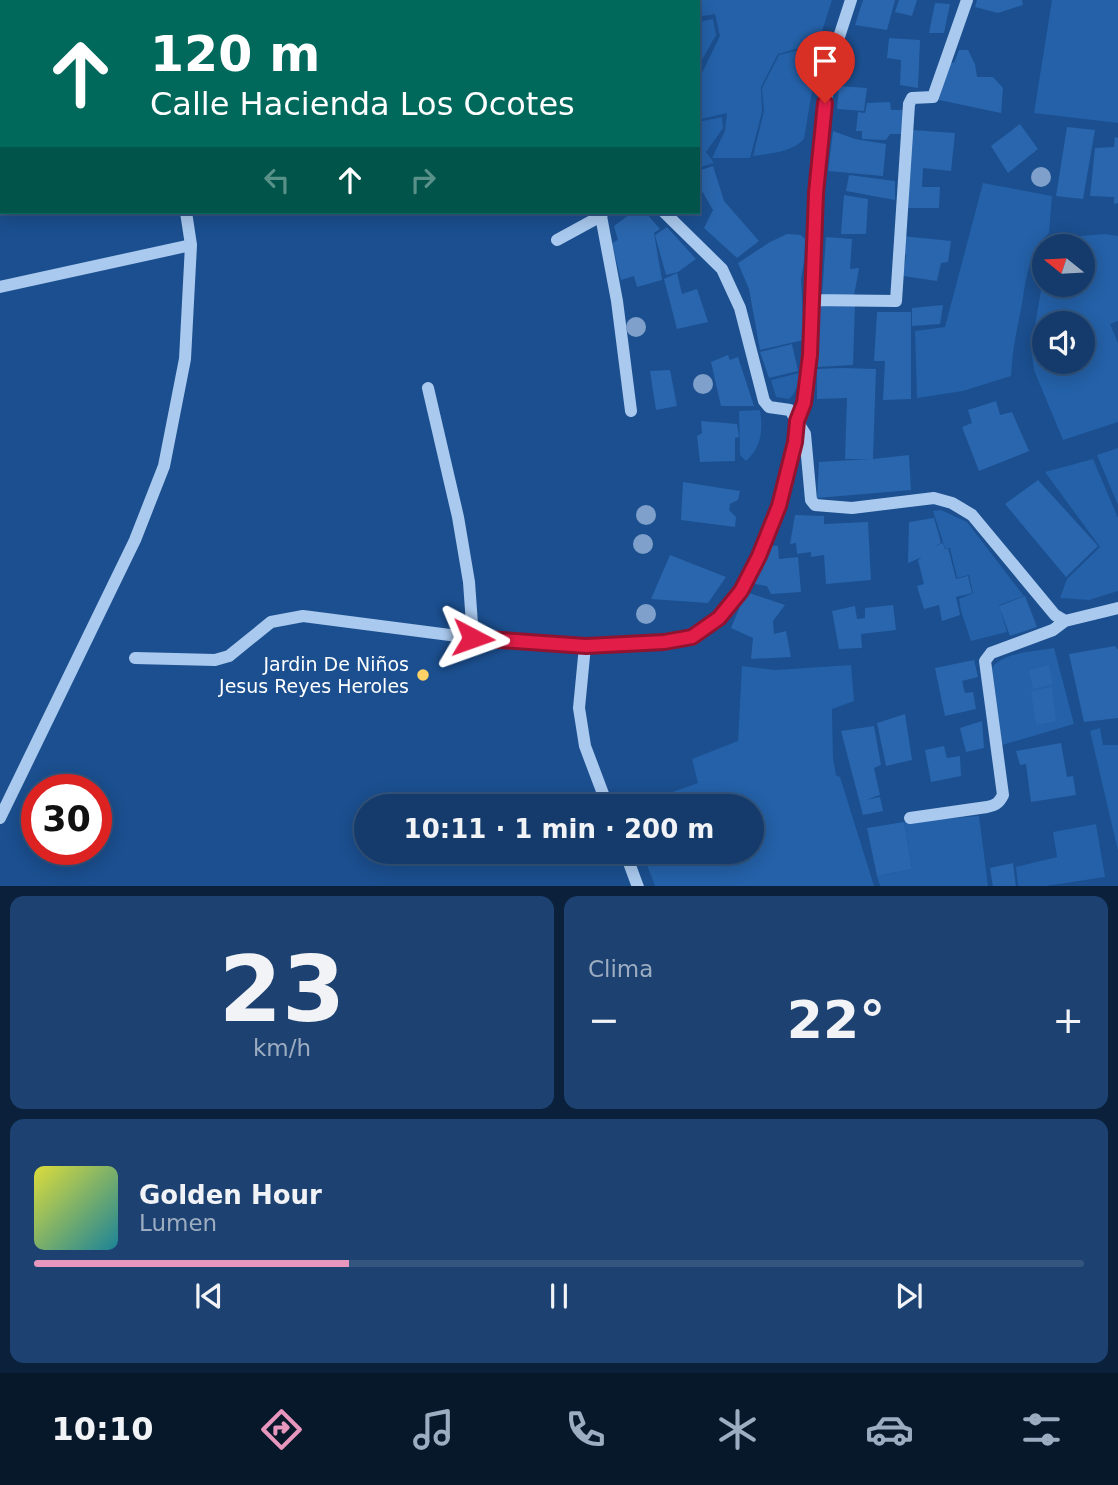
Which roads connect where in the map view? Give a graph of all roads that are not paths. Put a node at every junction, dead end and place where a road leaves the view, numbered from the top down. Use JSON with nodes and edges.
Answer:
{"nodes":[{"id":1,"x":851,"y":0,"type":"edge"},
{"id":2,"x":967,"y":0,"type":"edge"},
{"id":3,"x":186,"y":214,"type":"edge"},
{"id":4,"x":602,"y":214,"type":"edge"},
{"id":5,"x":666,"y":214,"type":"edge"},
{"id":6,"x":557,"y":240,"type":"dead end"},
{"id":7,"x":191,"y":245,"type":"junction"},
{"id":8,"x":0,"y":287,"type":"edge"},
{"id":9,"x":812,"y":300,"type":"junction"},
{"id":10,"x":428,"y":388,"type":"dead end"},
{"id":11,"x":631,"y":411,"type":"dead end"},
{"id":12,"x":797,"y":421,"type":"junction"},
{"id":13,"x":1118,"y":608,"type":"edge"},
{"id":14,"x":1065,"y":621,"type":"junction"},
{"id":15,"x":473,"y":638,"type":"junction"},
{"id":16,"x":586,"y":646,"type":"junction"},
{"id":17,"x":135,"y":658,"type":"dead end"},
{"id":18,"x":603,"y":794,"type":"edge"},
{"id":19,"x":0,"y":818,"type":"edge"},
{"id":20,"x":910,"y":818,"type":"dead end"},
{"id":21,"x":629,"y":864,"type":"edge"},
{"id":22,"x":638,"y":886,"type":"edge"}],
"edges":[{"from":1,"to":9,"type":"street"},
{"from":2,"to":9,"type":"street"},
{"from":3,"to":7,"type":"street"},
{"from":4,"to":6,"type":"street"},
{"from":4,"to":11,"type":"street"},
{"from":5,"to":12,"type":"street"},
{"from":7,"to":8,"type":"street"},
{"from":7,"to":19,"type":"street"},
{"from":9,"to":12,"type":"street"},
{"from":10,"to":15,"type":"street"},
{"from":12,"to":14,"type":"street"},
{"from":12,"to":16,"type":"street"},
{"from":13,"to":14,"type":"street"},
{"from":14,"to":20,"type":"street"},
{"from":15,"to":16,"type":"street"},
{"from":15,"to":17,"type":"street"},
{"from":16,"to":18,"type":"street"},
{"from":21,"to":22,"type":"street"}]}
